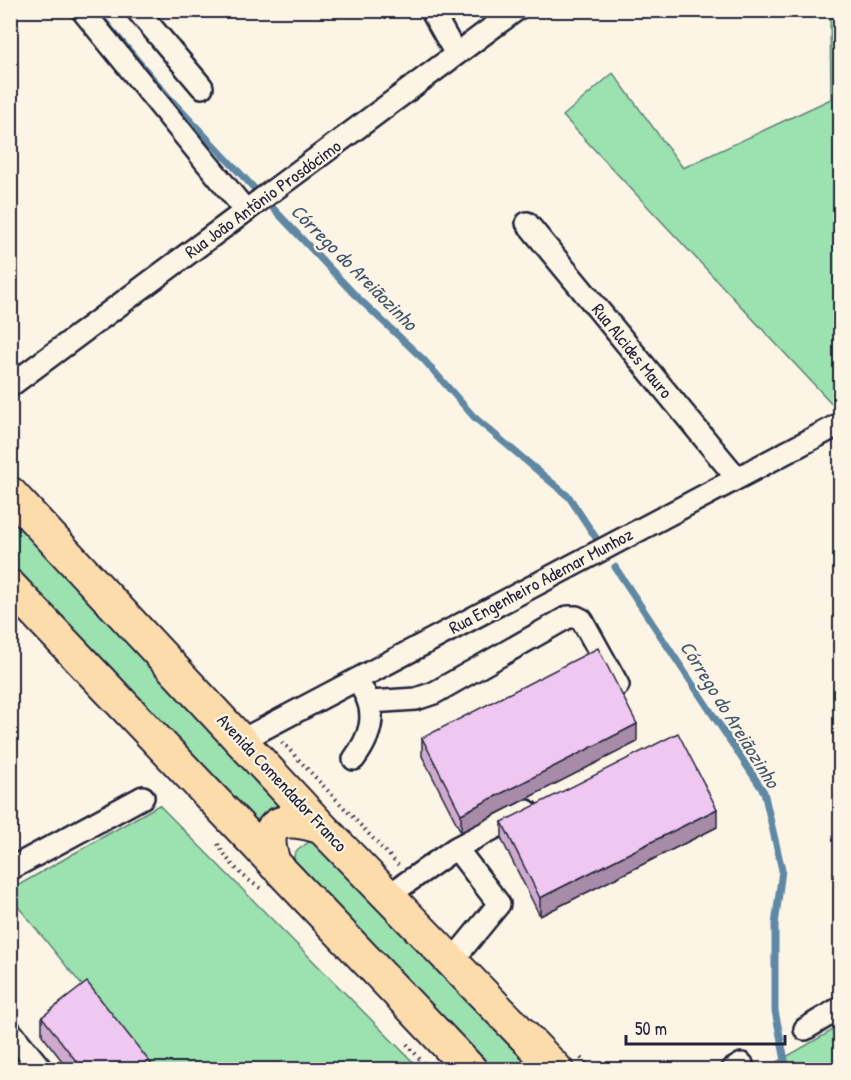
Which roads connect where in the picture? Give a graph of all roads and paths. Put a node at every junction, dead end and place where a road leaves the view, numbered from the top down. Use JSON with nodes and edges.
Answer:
{"nodes":[{"id":1,"x":82,"y":10,"type":"edge"},
{"id":2,"x":136,"y":10,"type":"edge"},
{"id":3,"x":431,"y":10,"type":"edge"},
{"id":4,"x":516,"y":10,"type":"edge"},
{"id":5,"x":456,"y":54,"type":"junction"},
{"id":6,"x":202,"y":87,"type":"dead end"},
{"id":7,"x":251,"y":207,"type":"junction"},
{"id":8,"x":527,"y":223,"type":"dead end"},
{"id":9,"x":10,"y":386,"type":"edge"},
{"id":10,"x":840,"y":424,"type":"edge"},
{"id":11,"x":737,"y":478,"type":"junction"},
{"id":12,"x":10,"y":493,"type":"edge"},
{"id":13,"x":10,"y":586,"type":"edge"},
{"id":14,"x":357,"y":678,"type":"junction"},
{"id":15,"x":618,"y":685,"type":"edge"},
{"id":16,"x":370,"y":702,"type":"junction"},
{"id":17,"x":242,"y":740,"type":"junction"},
{"id":18,"x":354,"y":759,"type":"dead end"},
{"id":19,"x":143,"y":797,"type":"dead end"},
{"id":20,"x":541,"y":804,"type":"edge"},
{"id":21,"x":322,"y":828,"type":"junction"},
{"id":22,"x":456,"y":848,"type":"junction"},
{"id":23,"x":275,"y":865,"type":"junction"},
{"id":24,"x":10,"y":869,"type":"edge"},
{"id":25,"x":389,"y":895,"type":"junction"},
{"id":26,"x":453,"y":960,"type":"junction"},
{"id":27,"x":840,"y":1008,"type":"edge"},
{"id":28,"x":805,"y":1029,"type":"dead end"},
{"id":29,"x":10,"y":1031,"type":"edge"},
{"id":30,"x":42,"y":1070,"type":"edge"},
{"id":31,"x":471,"y":1070,"type":"edge"},
{"id":32,"x":557,"y":1070,"type":"edge"}],
"edges":[{"from":1,"to":7,"type":"street"},
{"from":2,"to":6,"type":"street"},
{"from":3,"to":5,"type":"street"},
{"from":4,"to":5,"type":"street","name":"Rua João Antônio Prosdócimo"},
{"from":5,"to":7,"type":"street","name":"Rua João Antônio Prosdócimo"},
{"from":7,"to":9,"type":"street","name":"Rua João Antônio Prosdócimo"},
{"from":8,"to":11,"type":"street","name":"Rua Alcides Mauro"},
{"from":10,"to":11,"type":"street","name":"Rua Engenheiro Ademar Munhoz"},
{"from":11,"to":14,"type":"street","name":"Rua Engenheiro Ademar Munhoz"},
{"from":12,"to":17,"type":"highway","name":"Avenida Comendador Franco"},
{"from":13,"to":23,"type":"highway"},
{"from":14,"to":16,"type":"street"},
{"from":14,"to":17,"type":"street","name":"Rua Engenheiro Ademar Munhoz"},
{"from":15,"to":16,"type":"street"},
{"from":16,"to":18,"type":"street"},
{"from":17,"to":21,"type":"highway","name":"Avenida Comendador Franco"},
{"from":19,"to":24,"type":"street"},
{"from":20,"to":22,"type":"street"},
{"from":21,"to":23,"type":"highway"},
{"from":21,"to":25,"type":"highway","name":"Avenida Comendador Franco"},
{"from":22,"to":25,"type":"street"},
{"from":22,"to":26,"type":"street"},
{"from":23,"to":31,"type":"highway"},
{"from":25,"to":26,"type":"highway","name":"Avenida Comendador Franco"},
{"from":26,"to":32,"type":"highway","name":"Avenida Comendador Franco"},
{"from":27,"to":28,"type":"street"},
{"from":29,"to":30,"type":"street"}]}
